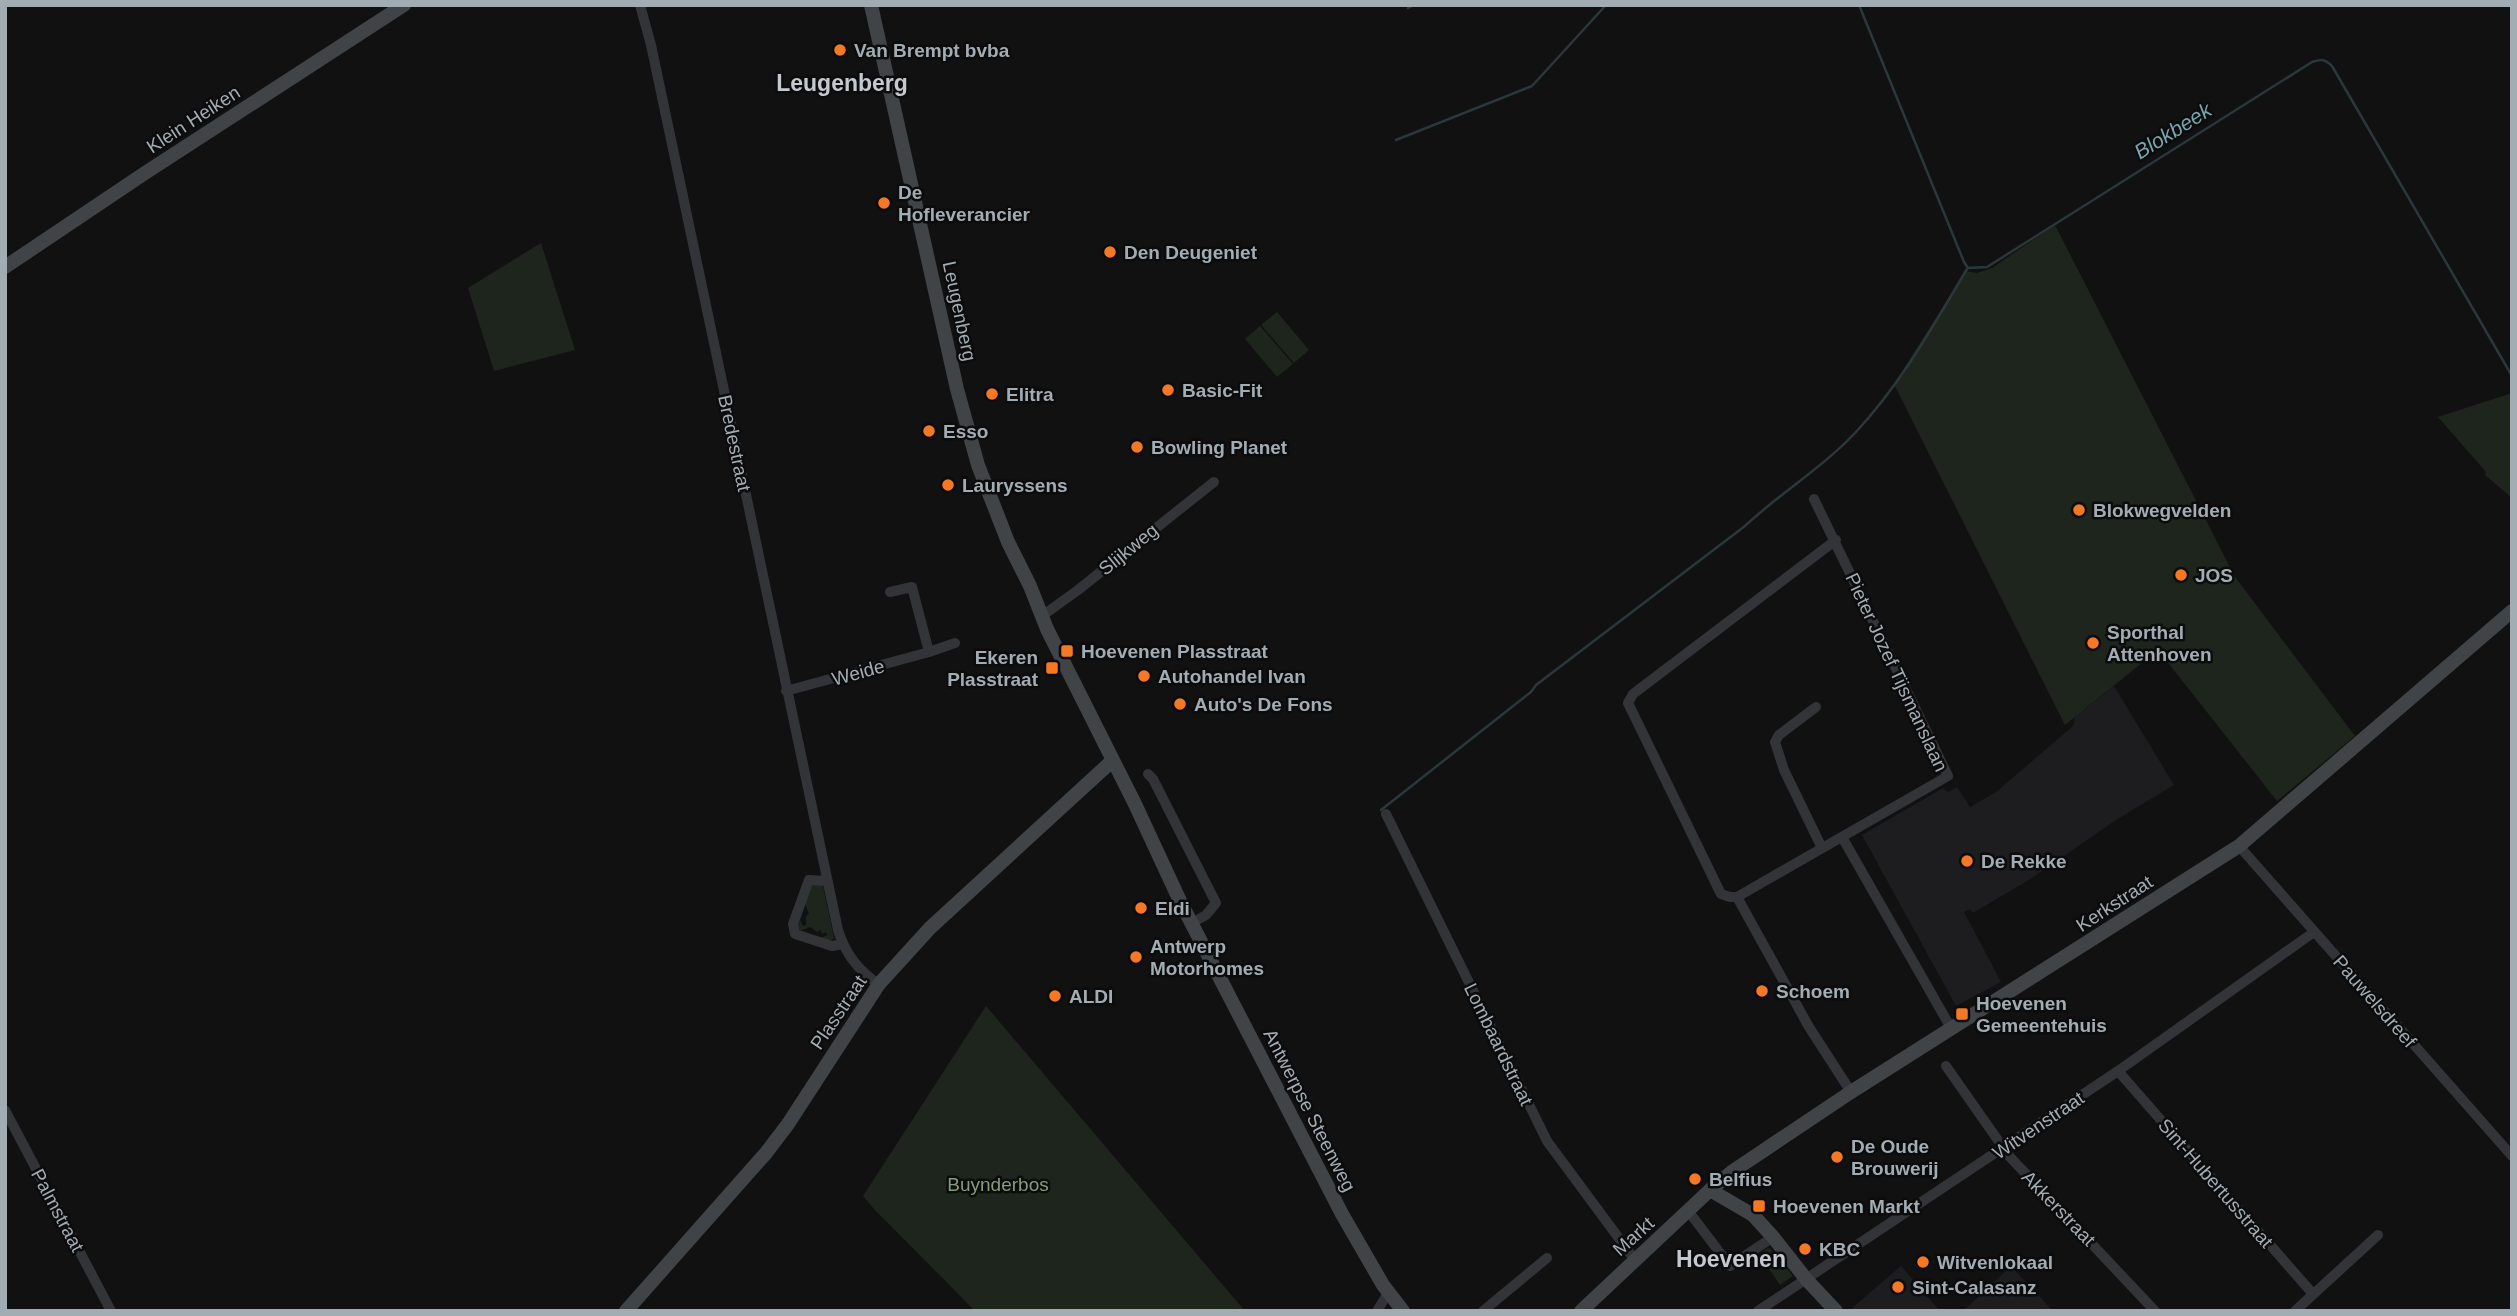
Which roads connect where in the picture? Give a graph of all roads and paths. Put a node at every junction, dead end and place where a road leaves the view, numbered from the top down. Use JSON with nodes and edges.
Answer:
{"nodes":[{"id":1,"x":404,"y":5,"type":"edge"},
{"id":2,"x":640,"y":5,"type":"edge"},
{"id":3,"x":871,"y":5,"type":"edge"},
{"id":4,"x":5,"y":267,"type":"edge"},
{"id":5,"x":1214,"y":482,"type":"dead end"},
{"id":6,"x":1814,"y":499,"type":"dead end"},
{"id":7,"x":1836,"y":540,"type":"junction"},
{"id":8,"x":890,"y":592,"type":"dead end"},
{"id":9,"x":2512,"y":611,"type":"edge"},
{"id":10,"x":1042,"y":616,"type":"junction"},
{"id":11,"x":955,"y":643,"type":"dead end"},
{"id":12,"x":929,"y":652,"type":"junction"},
{"id":13,"x":786,"y":691,"type":"junction"},
{"id":14,"x":1816,"y":707,"type":"dead end"},
{"id":15,"x":1112,"y":761,"type":"junction"},
{"id":16,"x":1148,"y":774,"type":"dead end"},
{"id":17,"x":1386,"y":814,"type":"dead end"},
{"id":18,"x":1842,"y":837,"type":"junction"},
{"id":19,"x":2239,"y":846,"type":"junction"},
{"id":20,"x":1822,"y":848,"type":"junction"},
{"id":21,"x":827,"y":881,"type":"junction"},
{"id":22,"x":1737,"y":897,"type":"junction"},
{"id":23,"x":1192,"y":923,"type":"junction"},
{"id":24,"x":2314,"y":932,"type":"junction"},
{"id":25,"x":842,"y":944,"type":"junction"},
{"id":26,"x":879,"y":984,"type":"junction"},
{"id":27,"x":1951,"y":1028,"type":"junction"},
{"id":28,"x":1946,"y":1066,"type":"dead end"},
{"id":29,"x":2118,"y":1071,"type":"junction"},
{"id":30,"x":1851,"y":1092,"type":"junction"},
{"id":31,"x":5,"y":1110,"type":"edge"},
{"id":32,"x":2003,"y":1148,"type":"junction"},
{"id":33,"x":2512,"y":1156,"type":"edge"},
{"id":34,"x":1710,"y":1190,"type":"junction"},
{"id":35,"x":1689,"y":1212,"type":"junction"},
{"id":36,"x":2378,"y":1235,"type":"dead end"},
{"id":37,"x":1773,"y":1237,"type":"junction"},
{"id":38,"x":1547,"y":1258,"type":"dead end"},
{"id":39,"x":1635,"y":1259,"type":"junction"},
{"id":40,"x":1806,"y":1279,"type":"junction"},
{"id":41,"x":1388,"y":1293,"type":"junction"},
{"id":42,"x":2313,"y":1294,"type":"junction"},
{"id":43,"x":1582,"y":1310,"type":"edge"},
{"id":44,"x":111,"y":1311,"type":"edge"},
{"id":45,"x":626,"y":1311,"type":"edge"},
{"id":46,"x":1377,"y":1311,"type":"edge"},
{"id":47,"x":1403,"y":1311,"type":"edge"},
{"id":48,"x":1483,"y":1311,"type":"edge"},
{"id":49,"x":1758,"y":1311,"type":"edge"},
{"id":50,"x":1836,"y":1311,"type":"edge"},
{"id":51,"x":2155,"y":1311,"type":"edge"},
{"id":52,"x":2295,"y":1311,"type":"edge"}],
"edges":[{"from":1,"to":4,"type":"main road","name":"Klein Heiken"},
{"from":2,"to":13,"type":"street","name":"Bredestraat"},
{"from":3,"to":10,"type":"main road","name":"Leugenberg"},
{"from":5,"to":10,"type":"street","name":"Slijkweg"},
{"from":6,"to":7,"type":"street","name":"Pieter Jozef Tijsmanslaan"},
{"from":7,"to":18,"type":"street","name":"Pieter Jozef Tijsmanslaan"},
{"from":7,"to":22,"type":"street"},
{"from":8,"to":12,"type":"street"},
{"from":9,"to":19,"type":"main road","name":"Kerkstraat"},
{"from":10,"to":15,"type":"main road","name":"Leugenberg"},
{"from":11,"to":12,"type":"street","name":"Weide"},
{"from":12,"to":13,"type":"street","name":"Weide"},
{"from":13,"to":21,"type":"street","name":"Bredestraat"},
{"from":14,"to":20,"type":"street"},
{"from":15,"to":23,"type":"main road","name":"Antwerpse Steenweg"},
{"from":15,"to":26,"type":"main road","name":"Plasstraat"},
{"from":16,"to":23,"type":"street"},
{"from":17,"to":39,"type":"street","name":"Lombaardstraat"},
{"from":18,"to":20,"type":"street","name":"Pieter Jozef Tijsmanslaan"},
{"from":18,"to":27,"type":"street"},
{"from":19,"to":24,"type":"street","name":"Pauwelsdreef"},
{"from":19,"to":27,"type":"main road","name":"Kerkstraat"},
{"from":20,"to":22,"type":"street","name":"Pieter Jozef Tijsmanslaan"},
{"from":21,"to":25,"type":"street","name":"Bredestraat"},
{"from":21,"to":25,"type":"street"},
{"from":22,"to":30,"type":"street"},
{"from":23,"to":41,"type":"main road","name":"Antwerpse Steenweg"},
{"from":24,"to":29,"type":"street","name":"Witvenstraat"},
{"from":24,"to":33,"type":"street","name":"Pauwelsdreef"},
{"from":25,"to":26,"type":"street","name":"Bredestraat"},
{"from":26,"to":45,"type":"main road","name":"Plasstraat"},
{"from":27,"to":30,"type":"main road","name":"Kerkstraat"},
{"from":28,"to":32,"type":"street","name":"Akkerstraat"},
{"from":29,"to":32,"type":"street","name":"Witvenstraat"},
{"from":29,"to":42,"type":"street","name":"Sint-Hubertusstraat"},
{"from":30,"to":34,"type":"main road","name":"Kerkstraat"},
{"from":31,"to":44,"type":"street","name":"Palmstraat"},
{"from":32,"to":40,"type":"street","name":"Witvenstraat"},
{"from":32,"to":51,"type":"street","name":"Akkerstraat"},
{"from":34,"to":35,"type":"main road","name":"Markt"},
{"from":34,"to":37,"type":"main road"},
{"from":35,"to":37,"type":"street"},
{"from":35,"to":39,"type":"main road","name":"Markt"},
{"from":36,"to":42,"type":"street"},
{"from":37,"to":40,"type":"main road"},
{"from":38,"to":48,"type":"street"},
{"from":39,"to":43,"type":"main road","name":"Markt"},
{"from":40,"to":49,"type":"street","name":"Witvenstraat"},
{"from":40,"to":50,"type":"main road"},
{"from":41,"to":46,"type":"street"},
{"from":41,"to":47,"type":"main road","name":"Antwerpse Steenweg"},
{"from":42,"to":52,"type":"street"}]}
